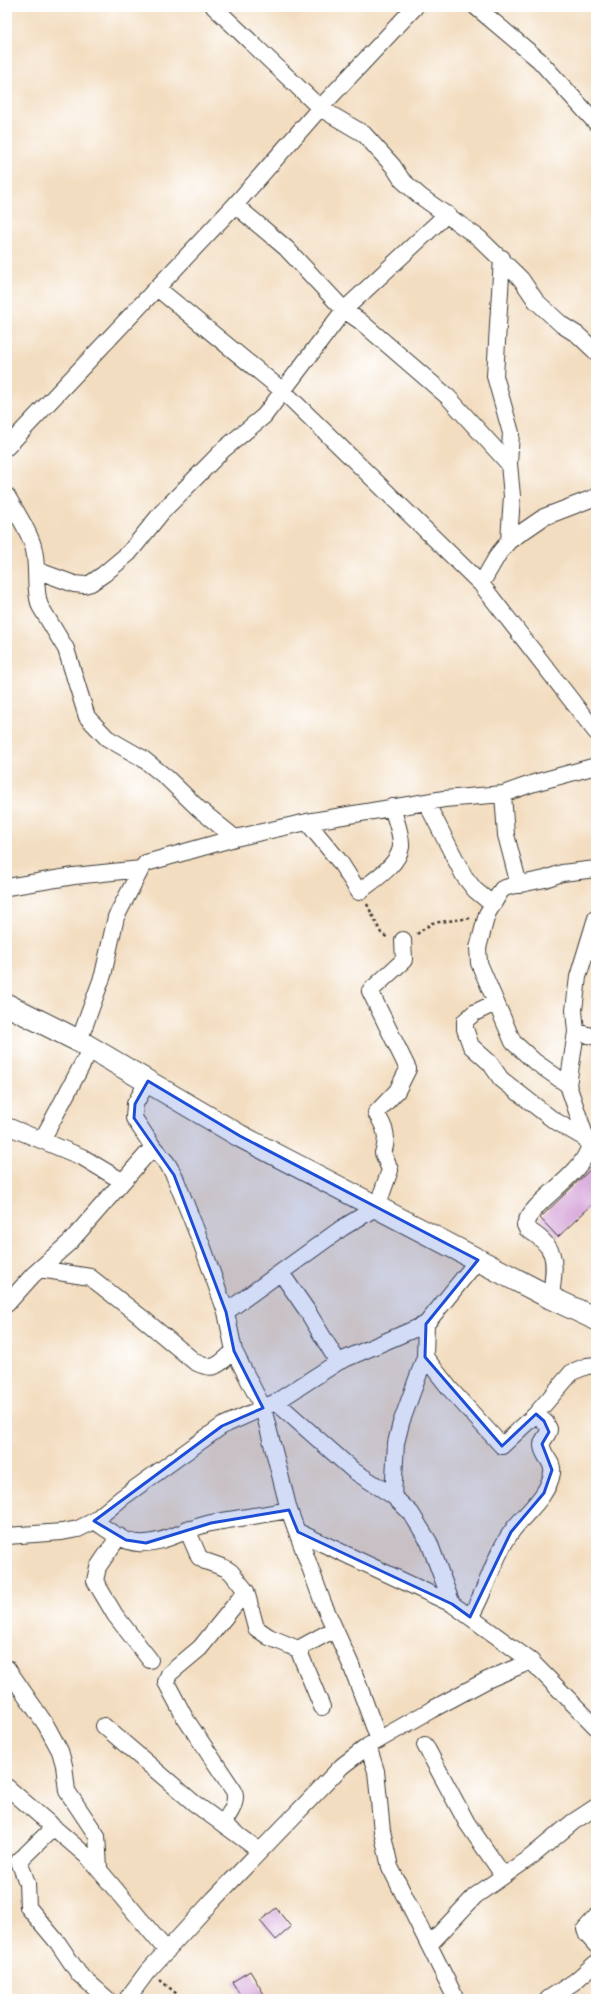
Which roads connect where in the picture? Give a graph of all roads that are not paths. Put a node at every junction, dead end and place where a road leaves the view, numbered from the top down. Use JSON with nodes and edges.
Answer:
{"nodes":[{"id":1,"x":214,"y":7,"type":"edge"},
{"id":2,"x":415,"y":7,"type":"edge"},
{"id":3,"x":476,"y":7,"type":"edge"},
{"id":4,"x":320,"y":108,"type":"junction"},
{"id":5,"x":596,"y":123,"type":"edge"},
{"id":6,"x":235,"y":205,"type":"junction"},
{"id":7,"x":447,"y":214,"type":"junction"},
{"id":8,"x":502,"y":258,"type":"junction"},
{"id":9,"x":157,"y":288,"type":"junction"},
{"id":10,"x":344,"y":310,"type":"junction"},
{"id":11,"x":596,"y":352,"type":"edge"},
{"id":12,"x":283,"y":391,"type":"junction"},
{"id":13,"x":7,"y":447,"type":"edge"},
{"id":14,"x":509,"y":464,"type":"junction"},
{"id":15,"x":7,"y":496,"type":"edge"},
{"id":16,"x":596,"y":497,"type":"edge"},
{"id":17,"x":509,"y":541,"type":"junction"},
{"id":18,"x":36,"y":570,"type":"junction"},
{"id":19,"x":481,"y":584,"type":"junction"},
{"id":20,"x":596,"y":732,"type":"edge"},
{"id":21,"x":596,"y":766,"type":"edge"},
{"id":22,"x":503,"y":794,"type":"junction"},
{"id":23,"x":426,"y":802,"type":"junction"},
{"id":24,"x":392,"y":807,"type":"junction"},
{"id":25,"x":307,"y":822,"type":"junction"},
{"id":26,"x":235,"y":838,"type":"junction"},
{"id":27,"x":141,"y":869,"type":"junction"},
{"id":28,"x":596,"y":869,"type":"edge"},
{"id":29,"x":519,"y":885,"type":"junction"},
{"id":30,"x":7,"y":887,"type":"edge"},
{"id":31,"x":489,"y":909,"type":"junction"},
{"id":32,"x":596,"y":918,"type":"edge"},
{"id":33,"x":403,"y":940,"type":"road end"},
{"id":34,"x":495,"y":1003,"type":"junction"},
{"id":35,"x":7,"y":1005,"type":"edge"},
{"id":36,"x":576,"y":1032,"type":"junction"},
{"id":37,"x":596,"y":1037,"type":"edge"},
{"id":38,"x":85,"y":1044,"type":"junction"},
{"id":39,"x":148,"y":1081,"type":"junction"},
{"id":40,"x":568,"y":1085,"type":"junction"},
{"id":41,"x":7,"y":1126,"type":"edge"},
{"id":42,"x":590,"y":1132,"type":"edge"},
{"id":43,"x":42,"y":1140,"type":"junction"},
{"id":44,"x":153,"y":1148,"type":"junction"},
{"id":45,"x":122,"y":1181,"type":"junction"},
{"id":46,"x":377,"y":1207,"type":"junction"},
{"id":47,"x":478,"y":1260,"type":"junction"},
{"id":48,"x":40,"y":1268,"type":"junction"},
{"id":49,"x":281,"y":1273,"type":"junction"},
{"id":50,"x":551,"y":1298,"type":"junction"},
{"id":51,"x":7,"y":1304,"type":"edge"},
{"id":52,"x":226,"y":1312,"type":"junction"},
{"id":53,"x":596,"y":1319,"type":"edge"},
{"id":54,"x":426,"y":1324,"type":"junction"},
{"id":55,"x":234,"y":1352,"type":"junction"},
{"id":56,"x":425,"y":1357,"type":"junction"},
{"id":57,"x":338,"y":1362,"type":"junction"},
{"id":58,"x":596,"y":1365,"type":"edge"},
{"id":59,"x":269,"y":1405,"type":"junction"},
{"id":60,"x":536,"y":1414,"type":"junction"},
{"id":61,"x":393,"y":1496,"type":"junction"},
{"id":62,"x":289,"y":1510,"type":"junction"},
{"id":63,"x":94,"y":1521,"type":"junction"},
{"id":64,"x":187,"y":1529,"type":"junction"},
{"id":65,"x":298,"y":1532,"type":"junction"},
{"id":66,"x":7,"y":1536,"type":"edge"},
{"id":67,"x":119,"y":1536,"type":"junction"},
{"id":68,"x":246,"y":1592,"type":"junction"},
{"id":69,"x":452,"y":1604,"type":"junction"},
{"id":70,"x":470,"y":1617,"type":"junction"},
{"id":71,"x":333,"y":1630,"type":"junction"},
{"id":72,"x":298,"y":1649,"type":"junction"},
{"id":73,"x":150,"y":1660,"type":"dead end"},
{"id":74,"x":531,"y":1661,"type":"junction"},
{"id":75,"x":7,"y":1668,"type":"edge"},
{"id":76,"x":322,"y":1707,"type":"dead end"},
{"id":77,"x":104,"y":1726,"type":"dead end"},
{"id":78,"x":596,"y":1727,"type":"edge"},
{"id":79,"x":373,"y":1743,"type":"junction"},
{"id":80,"x":425,"y":1745,"type":"dead end"},
{"id":81,"x":7,"y":1787,"type":"edge"},
{"id":82,"x":596,"y":1807,"type":"edge"},
{"id":83,"x":223,"y":1824,"type":"junction"},
{"id":84,"x":54,"y":1827,"type":"junction"},
{"id":85,"x":260,"y":1851,"type":"junction"},
{"id":86,"x":98,"y":1868,"type":"junction"},
{"id":87,"x":503,"y":1875,"type":"junction"},
{"id":88,"x":596,"y":1917,"type":"edge"},
{"id":89,"x":429,"y":1945,"type":"junction"},
{"id":90,"x":596,"y":1945,"type":"edge"},
{"id":91,"x":167,"y":1951,"type":"junction"},
{"id":92,"x":596,"y":1963,"type":"edge"},
{"id":93,"x":107,"y":1999,"type":"edge"},
{"id":94,"x":127,"y":1999,"type":"edge"},
{"id":95,"x":456,"y":1999,"type":"edge"},
{"id":96,"x":548,"y":1999,"type":"edge"}],
"edges":[{"from":1,"to":4,"type":"street"},
{"from":2,"to":4,"type":"street"},
{"from":3,"to":5,"type":"street"},
{"from":4,"to":6,"type":"street"},
{"from":4,"to":7,"type":"street"},
{"from":6,"to":9,"type":"street"},
{"from":6,"to":10,"type":"street"},
{"from":7,"to":8,"type":"street"},
{"from":7,"to":10,"type":"street"},
{"from":8,"to":11,"type":"street"},
{"from":8,"to":14,"type":"street"},
{"from":9,"to":12,"type":"street"},
{"from":9,"to":13,"type":"street"},
{"from":10,"to":12,"type":"street"},
{"from":10,"to":14,"type":"street"},
{"from":12,"to":18,"type":"street"},
{"from":12,"to":19,"type":"street"},
{"from":14,"to":17,"type":"street"},
{"from":15,"to":18,"type":"street"},
{"from":16,"to":17,"type":"street"},
{"from":17,"to":19,"type":"street"},
{"from":18,"to":26,"type":"street"},
{"from":19,"to":20,"type":"street"},
{"from":21,"to":22,"type":"street"},
{"from":22,"to":23,"type":"street"},
{"from":22,"to":29,"type":"street"},
{"from":23,"to":24,"type":"street"},
{"from":23,"to":31,"type":"street"},
{"from":24,"to":25,"type":"street"},
{"from":24,"to":25,"type":"street"},
{"from":25,"to":26,"type":"street"},
{"from":26,"to":27,"type":"street"},
{"from":27,"to":30,"type":"street"},
{"from":27,"to":38,"type":"street"},
{"from":28,"to":29,"type":"street"},
{"from":29,"to":31,"type":"street"},
{"from":31,"to":34,"type":"street"},
{"from":32,"to":36,"type":"street"},
{"from":33,"to":46,"type":"street"},
{"from":34,"to":40,"type":"street"},
{"from":34,"to":42,"type":"street"},
{"from":35,"to":38,"type":"street"},
{"from":36,"to":37,"type":"street"},
{"from":36,"to":40,"type":"street"},
{"from":38,"to":39,"type":"street"},
{"from":38,"to":43,"type":"street"},
{"from":39,"to":44,"type":"street"},
{"from":39,"to":46,"type":"street"},
{"from":40,"to":42,"type":"street"},
{"from":41,"to":43,"type":"street"},
{"from":42,"to":50,"type":"street"},
{"from":43,"to":45,"type":"street"},
{"from":44,"to":45,"type":"street"},
{"from":44,"to":52,"type":"street"},
{"from":45,"to":48,"type":"street"},
{"from":46,"to":47,"type":"street"},
{"from":46,"to":49,"type":"street"},
{"from":47,"to":50,"type":"street"},
{"from":47,"to":54,"type":"street"},
{"from":48,"to":51,"type":"street"},
{"from":48,"to":55,"type":"street"},
{"from":49,"to":52,"type":"street"},
{"from":49,"to":57,"type":"street"},
{"from":50,"to":53,"type":"street"},
{"from":52,"to":55,"type":"street"},
{"from":54,"to":56,"type":"street"},
{"from":54,"to":57,"type":"street"},
{"from":55,"to":59,"type":"street"},
{"from":56,"to":60,"type":"street"},
{"from":56,"to":61,"type":"street"},
{"from":57,"to":59,"type":"street"},
{"from":58,"to":60,"type":"street"},
{"from":59,"to":61,"type":"street"},
{"from":59,"to":62,"type":"street"},
{"from":59,"to":63,"type":"street"},
{"from":60,"to":70,"type":"street"},
{"from":61,"to":69,"type":"street"},
{"from":62,"to":64,"type":"street"},
{"from":62,"to":65,"type":"street"},
{"from":63,"to":66,"type":"street"},
{"from":63,"to":67,"type":"street"},
{"from":64,"to":67,"type":"street"},
{"from":64,"to":68,"type":"street"},
{"from":65,"to":69,"type":"street"},
{"from":65,"to":71,"type":"street"},
{"from":67,"to":73,"type":"street"},
{"from":68,"to":72,"type":"street"},
{"from":68,"to":83,"type":"street"},
{"from":69,"to":70,"type":"street"},
{"from":70,"to":74,"type":"street"},
{"from":71,"to":72,"type":"street"},
{"from":71,"to":79,"type":"street"},
{"from":72,"to":76,"type":"street"},
{"from":74,"to":78,"type":"street"},
{"from":74,"to":79,"type":"street"},
{"from":75,"to":86,"type":"street"},
{"from":77,"to":83,"type":"street"},
{"from":79,"to":85,"type":"street"},
{"from":79,"to":89,"type":"street"},
{"from":80,"to":87,"type":"street"},
{"from":81,"to":84,"type":"street"},
{"from":82,"to":87,"type":"street"},
{"from":83,"to":85,"type":"street"},
{"from":84,"to":86,"type":"street"},
{"from":84,"to":93,"type":"street"},
{"from":85,"to":91,"type":"street"},
{"from":86,"to":91,"type":"street"},
{"from":87,"to":89,"type":"street"},
{"from":88,"to":90,"type":"street"},
{"from":89,"to":95,"type":"street"},
{"from":91,"to":94,"type":"street"},
{"from":92,"to":96,"type":"street"}]}
